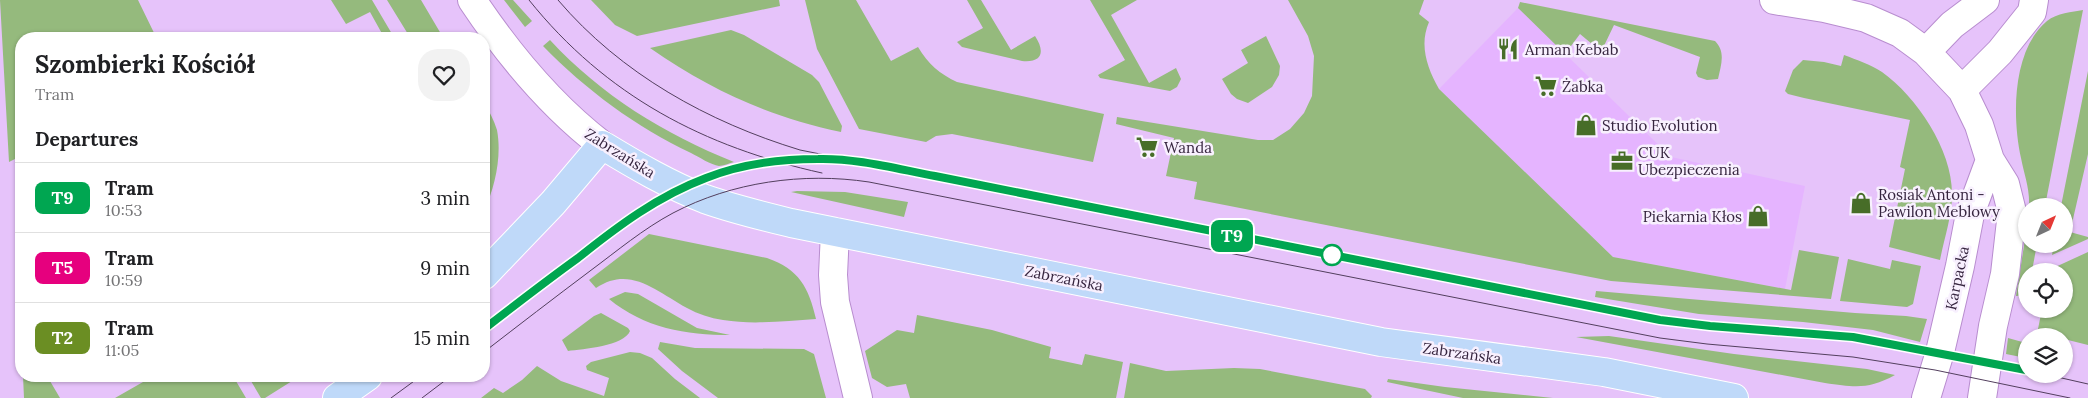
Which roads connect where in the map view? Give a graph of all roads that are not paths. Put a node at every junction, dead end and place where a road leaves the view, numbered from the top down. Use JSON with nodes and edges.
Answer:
{"nodes":[{"id":1,"x":472,"y":0,"type":"edge"},
{"id":2,"x":1774,"y":0,"type":"edge"},
{"id":3,"x":1985,"y":0,"type":"edge"},
{"id":4,"x":2034,"y":0,"type":"edge"},
{"id":5,"x":1926,"y":52,"type":"junction"},
{"id":6,"x":1962,"y":90,"type":"junction"},
{"id":7,"x":602,"y":145,"type":"junction"},
{"id":8,"x":1990,"y":160,"type":"junction"},
{"id":9,"x":835,"y":232,"type":"junction"},
{"id":10,"x":490,"y":269,"type":"edge"},
{"id":11,"x":360,"y":382,"type":"edge"},
{"id":12,"x":337,"y":398,"type":"edge"},
{"id":13,"x":858,"y":398,"type":"edge"},
{"id":14,"x":1734,"y":398,"type":"edge"},
{"id":15,"x":1926,"y":398,"type":"edge"},
{"id":16,"x":1982,"y":398,"type":"edge"}],
"edges":[{"from":1,"to":7,"type":"street","name":"Zabrzańska"},
{"from":2,"to":5,"type":"street"},
{"from":3,"to":5,"type":"street"},
{"from":4,"to":6,"type":"street"},
{"from":5,"to":6,"type":"street"},
{"from":6,"to":8,"type":"street"},
{"from":7,"to":9,"type":"main road","name":"Zabrzańska"},
{"from":7,"to":10,"type":"main road"},
{"from":8,"to":15,"type":"street","name":"Karpacka"},
{"from":8,"to":16,"type":"street"},
{"from":9,"to":13,"type":"street"},
{"from":9,"to":14,"type":"main road","name":"Zabrzańska"},
{"from":11,"to":12,"type":"main road"}]}
